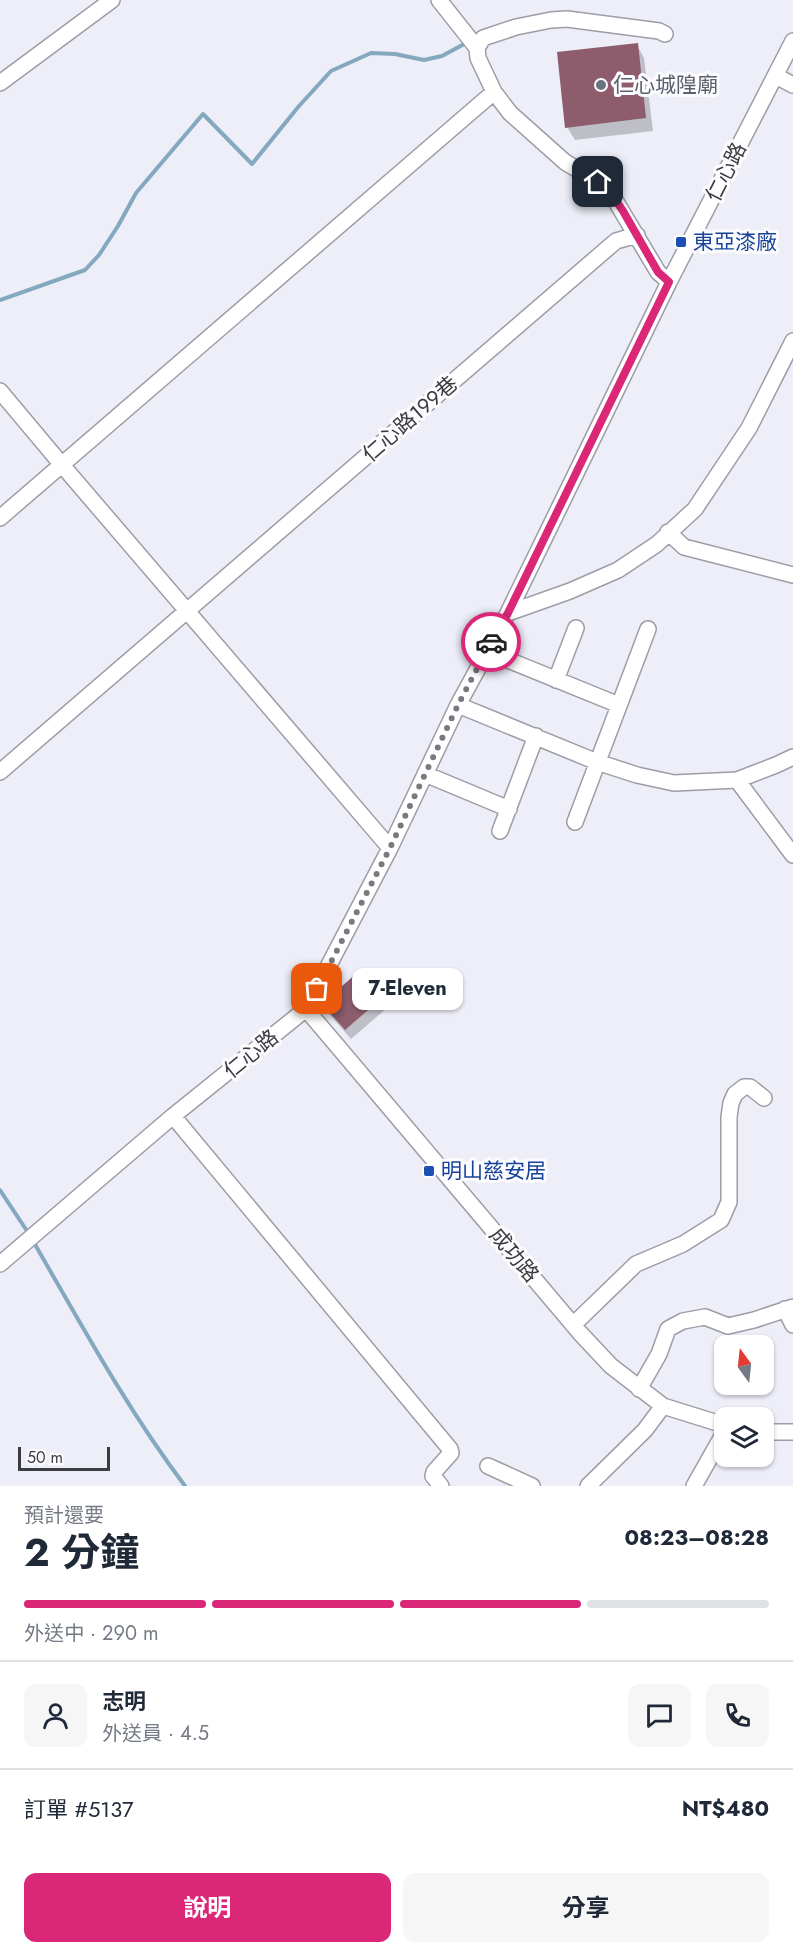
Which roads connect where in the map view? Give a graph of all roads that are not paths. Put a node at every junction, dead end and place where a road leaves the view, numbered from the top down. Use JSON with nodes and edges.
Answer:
{"nodes":[{"id":1,"x":112,"y":0,"type":"edge"},
{"id":2,"x":440,"y":0,"type":"edge"},
{"id":3,"x":665,"y":34,"type":"dead end"},
{"id":4,"x":793,"y":41,"type":"edge"},
{"id":5,"x":477,"y":48,"type":"junction"},
{"id":6,"x":776,"y":76,"type":"junction"},
{"id":7,"x":0,"y":83,"type":"edge"},
{"id":8,"x":793,"y":85,"type":"edge"},
{"id":9,"x":494,"y":92,"type":"junction"},
{"id":10,"x":637,"y":235,"type":"junction"},
{"id":11,"x":669,"y":282,"type":"junction"},
{"id":12,"x":793,"y":341,"type":"edge"},
{"id":13,"x":0,"y":391,"type":"edge"},
{"id":14,"x":62,"y":465,"type":"junction"},
{"id":15,"x":0,"y":518,"type":"edge"},
{"id":16,"x":668,"y":532,"type":"junction"},
{"id":17,"x":793,"y":575,"type":"edge"},
{"id":18,"x":187,"y":612,"type":"junction"},
{"id":19,"x":508,"y":613,"type":"junction"},
{"id":20,"x":576,"y":628,"type":"dead end"},
{"id":21,"x":648,"y":629,"type":"dead end"},
{"id":22,"x":486,"y":651,"type":"junction"},
{"id":23,"x":556,"y":680,"type":"junction"},
{"id":24,"x":458,"y":705,"type":"junction"},
{"id":25,"x":619,"y":705,"type":"junction"},
{"id":26,"x":536,"y":736,"type":"junction"},
{"id":27,"x":597,"y":762,"type":"junction"},
{"id":28,"x":791,"y":762,"type":"edge"},
{"id":29,"x":0,"y":772,"type":"edge"},
{"id":30,"x":425,"y":774,"type":"junction"},
{"id":31,"x":737,"y":780,"type":"junction"},
{"id":32,"x":509,"y":809,"type":"junction"},
{"id":33,"x":575,"y":822,"type":"dead end"},
{"id":34,"x":500,"y":831,"type":"dead end"},
{"id":35,"x":390,"y":848,"type":"junction"},
{"id":36,"x":793,"y":855,"type":"edge"},
{"id":37,"x":306,"y":1009,"type":"junction"},
{"id":38,"x":764,"y":1098,"type":"dead end"},
{"id":39,"x":173,"y":1116,"type":"junction"},
{"id":40,"x":0,"y":1264,"type":"edge"},
{"id":41,"x":789,"y":1308,"type":"edge"},
{"id":42,"x":573,"y":1325,"type":"junction"},
{"id":43,"x":793,"y":1325,"type":"edge"},
{"id":44,"x":639,"y":1389,"type":"junction"},
{"id":45,"x":663,"y":1406,"type":"junction"},
{"id":46,"x":714,"y":1422,"type":"edge"},
{"id":47,"x":774,"y":1432,"type":"edge"},
{"id":48,"x":793,"y":1432,"type":"edge"},
{"id":49,"x":714,"y":1451,"type":"edge"},
{"id":50,"x":488,"y":1466,"type":"dead end"},
{"id":51,"x":441,"y":1486,"type":"edge"},
{"id":52,"x":532,"y":1486,"type":"edge"},
{"id":53,"x":588,"y":1486,"type":"edge"},
{"id":54,"x":694,"y":1486,"type":"edge"}],
"edges":[{"from":1,"to":7,"type":"street"},
{"from":2,"to":5,"type":"street"},
{"from":3,"to":5,"type":"street"},
{"from":4,"to":6,"type":"street","name":"仁心路"},
{"from":5,"to":9,"type":"street"},
{"from":6,"to":8,"type":"street"},
{"from":6,"to":11,"type":"street","name":"仁心路"},
{"from":9,"to":10,"type":"street"},
{"from":9,"to":14,"type":"street"},
{"from":10,"to":11,"type":"street"},
{"from":10,"to":18,"type":"street","name":"仁心路199巷"},
{"from":11,"to":19,"type":"street","name":"仁心路"},
{"from":12,"to":16,"type":"street"},
{"from":13,"to":14,"type":"street"},
{"from":14,"to":15,"type":"street"},
{"from":14,"to":18,"type":"street"},
{"from":16,"to":17,"type":"street"},
{"from":16,"to":19,"type":"street"},
{"from":18,"to":29,"type":"street","name":"仁心路199巷"},
{"from":18,"to":35,"type":"street"},
{"from":19,"to":22,"type":"street","name":"仁心路"},
{"from":20,"to":23,"type":"street"},
{"from":21,"to":25,"type":"street"},
{"from":22,"to":23,"type":"street"},
{"from":22,"to":24,"type":"street","name":"仁心路"},
{"from":23,"to":25,"type":"street"},
{"from":24,"to":26,"type":"street"},
{"from":24,"to":30,"type":"street","name":"仁心路"},
{"from":25,"to":27,"type":"street"},
{"from":26,"to":27,"type":"street"},
{"from":26,"to":32,"type":"street"},
{"from":27,"to":31,"type":"street"},
{"from":27,"to":33,"type":"street"},
{"from":28,"to":31,"type":"street"},
{"from":30,"to":32,"type":"street"},
{"from":30,"to":35,"type":"street","name":"仁心路"},
{"from":31,"to":36,"type":"street"},
{"from":32,"to":34,"type":"street"},
{"from":35,"to":37,"type":"street","name":"仁心路"},
{"from":37,"to":39,"type":"street","name":"仁心路"},
{"from":37,"to":42,"type":"street","name":"成功路"},
{"from":38,"to":42,"type":"street"},
{"from":39,"to":40,"type":"street","name":"仁心路"},
{"from":39,"to":51,"type":"street"},
{"from":41,"to":43,"type":"street"},
{"from":41,"to":44,"type":"street"},
{"from":42,"to":44,"type":"street","name":"成功路"},
{"from":44,"to":45,"type":"street","name":"成功路"},
{"from":45,"to":46,"type":"street","name":"成功路"},
{"from":45,"to":53,"type":"street"},
{"from":47,"to":48,"type":"street"},
{"from":49,"to":54,"type":"street"},
{"from":50,"to":52,"type":"street"}]}
